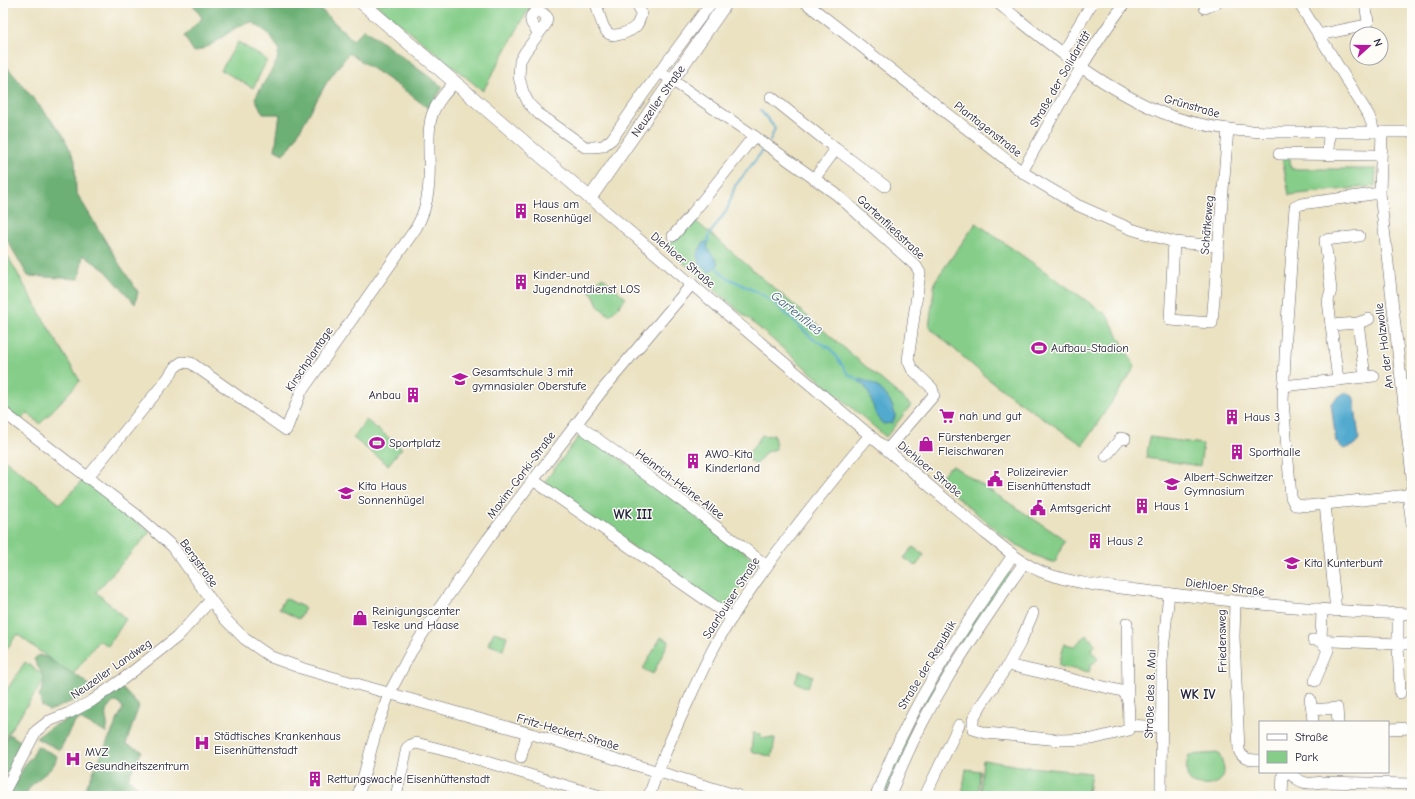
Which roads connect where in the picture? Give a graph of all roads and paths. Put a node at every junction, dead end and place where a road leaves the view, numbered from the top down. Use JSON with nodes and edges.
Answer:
{"nodes":[{"id":1,"x":362,"y":3,"type":"edge"},
{"id":2,"x":596,"y":3,"type":"edge"},
{"id":3,"x":637,"y":3,"type":"edge"},
{"id":4,"x":711,"y":3,"type":"edge"},
{"id":5,"x":726,"y":3,"type":"edge"},
{"id":6,"x":806,"y":3,"type":"edge"},
{"id":7,"x":998,"y":3,"type":"edge"},
{"id":8,"x":1092,"y":3,"type":"edge"},
{"id":9,"x":1125,"y":3,"type":"edge"},
{"id":10,"x":1217,"y":3,"type":"edge"},
{"id":11,"x":1365,"y":3,"type":"edge"},
{"id":12,"x":1301,"y":4,"type":"edge"},
{"id":13,"x":1205,"y":8,"type":"dead end"},
{"id":14,"x":539,"y":33,"type":"dead end"},
{"id":15,"x":1318,"y":36,"type":"junction"},
{"id":16,"x":1062,"y":53,"type":"junction"},
{"id":17,"x":1081,"y":67,"type":"junction"},
{"id":18,"x":660,"y":72,"type":"junction"},
{"id":19,"x":672,"y":80,"type":"junction"},
{"id":20,"x":454,"y":82,"type":"junction"},
{"id":21,"x":772,"y":97,"type":"dead end"},
{"id":22,"x":1228,"y":129,"type":"junction"},
{"id":23,"x":1329,"y":132,"type":"junction"},
{"id":24,"x":1378,"y":132,"type":"junction"},
{"id":25,"x":1412,"y":132,"type":"edge"},
{"id":26,"x":754,"y":136,"type":"junction"},
{"id":27,"x":836,"y":149,"type":"junction"},
{"id":28,"x":1280,"y":154,"type":"dead end"},
{"id":29,"x":1328,"y":154,"type":"junction"},
{"id":30,"x":1374,"y":155,"type":"dead end"},
{"id":31,"x":1022,"y":172,"type":"junction"},
{"id":32,"x":814,"y":179,"type":"junction"},
{"id":33,"x":885,"y":186,"type":"dead end"},
{"id":34,"x":1380,"y":194,"type":"junction"},
{"id":35,"x":590,"y":198,"type":"junction"},
{"id":36,"x":673,"y":236,"type":"dead end"},
{"id":37,"x":1359,"y":236,"type":"dead end"},
{"id":38,"x":1174,"y":242,"type":"junction"},
{"id":39,"x":1218,"y":246,"type":"junction"},
{"id":40,"x":692,"y":284,"type":"junction"},
{"id":41,"x":1331,"y":325,"type":"junction"},
{"id":42,"x":1338,"y":380,"type":"junction"},
{"id":43,"x":1283,"y":386,"type":"junction"},
{"id":44,"x":3,"y":412,"type":"edge"},
{"id":45,"x":576,"y":424,"type":"junction"},
{"id":46,"x":870,"y":435,"type":"junction"},
{"id":47,"x":1125,"y":439,"type":"dead end"},
{"id":48,"x":887,"y":450,"type":"junction"},
{"id":49,"x":1106,"y":456,"type":"dead end"},
{"id":50,"x":88,"y":478,"type":"junction"},
{"id":51,"x":533,"y":480,"type":"junction"},
{"id":52,"x":1410,"y":494,"type":"edge"},
{"id":53,"x":1325,"y":504,"type":"junction"},
{"id":54,"x":1412,"y":524,"type":"edge"},
{"id":55,"x":1013,"y":555,"type":"junction"},
{"id":56,"x":1024,"y":563,"type":"junction"},
{"id":57,"x":767,"y":566,"type":"junction"},
{"id":58,"x":1169,"y":593,"type":"junction"},
{"id":59,"x":210,"y":601,"type":"junction"},
{"id":60,"x":1234,"y":602,"type":"junction"},
{"id":61,"x":1322,"y":610,"type":"junction"},
{"id":62,"x":1336,"y":611,"type":"junction"},
{"id":63,"x":1033,"y":613,"type":"dead end"},
{"id":64,"x":1398,"y":614,"type":"junction"},
{"id":65,"x":1412,"y":614,"type":"edge"},
{"id":66,"x":732,"y":618,"type":"junction"},
{"id":67,"x":1128,"y":623,"type":"dead end"},
{"id":68,"x":1317,"y":640,"type":"junction"},
{"id":69,"x":1398,"y":644,"type":"junction"},
{"id":70,"x":1412,"y":644,"type":"edge"},
{"id":71,"x":1008,"y":665,"type":"junction"},
{"id":72,"x":1315,"y":681,"type":"dead end"},
{"id":73,"x":1400,"y":693,"type":"dead end"},
{"id":74,"x":389,"y":694,"type":"junction"},
{"id":75,"x":1128,"y":698,"type":"junction"},
{"id":76,"x":1313,"y":721,"type":"edge"},
{"id":77,"x":1338,"y":721,"type":"edge"},
{"id":78,"x":959,"y":725,"type":"dead end"},
{"id":79,"x":1129,"y":725,"type":"junction"},
{"id":80,"x":1161,"y":727,"type":"junction"},
{"id":81,"x":1412,"y":728,"type":"edge"},
{"id":82,"x":1389,"y":729,"type":"edge"},
{"id":83,"x":527,"y":733,"type":"junction"},
{"id":84,"x":521,"y":757,"type":"dead end"},
{"id":85,"x":1259,"y":760,"type":"edge"},
{"id":86,"x":657,"y":772,"type":"junction"},
{"id":87,"x":1283,"y":773,"type":"edge"},
{"id":88,"x":1289,"y":773,"type":"edge"},
{"id":89,"x":1323,"y":777,"type":"edge"},
{"id":90,"x":1412,"y":784,"type":"edge"},
{"id":91,"x":4,"y":791,"type":"edge"},
{"id":92,"x":358,"y":796,"type":"edge"},
{"id":93,"x":396,"y":796,"type":"edge"},
{"id":94,"x":600,"y":796,"type":"edge"},
{"id":95,"x":649,"y":796,"type":"edge"},
{"id":96,"x":740,"y":796,"type":"edge"},
{"id":97,"x":876,"y":796,"type":"edge"},
{"id":98,"x":890,"y":796,"type":"edge"},
{"id":99,"x":925,"y":796,"type":"edge"},
{"id":100,"x":1161,"y":796,"type":"edge"},
{"id":101,"x":1282,"y":796,"type":"edge"}],
"edges":[{"from":1,"to":20,"type":"main road"},
{"from":2,"to":3,"type":"street"},
{"from":4,"to":18,"type":"street"},
{"from":5,"to":19,"type":"main road","name":"Neuzeller Straße"},
{"from":6,"to":31,"type":"street","name":"Plantagenstraße"},
{"from":7,"to":16,"type":"street","name":"Grünstraße"},
{"from":8,"to":16,"type":"street"},
{"from":9,"to":17,"type":"street","name":"Straße der Solidarität"},
{"from":10,"to":13,"type":"street"},
{"from":11,"to":15,"type":"street"},
{"from":12,"to":15,"type":"street","name":"An der Holzwolle"},
{"from":14,"to":18,"type":"street"},
{"from":15,"to":24,"type":"street","name":"An der Holzwolle"},
{"from":16,"to":17,"type":"street","name":"Grünstraße"},
{"from":17,"to":22,"type":"street","name":"Grünstraße"},
{"from":17,"to":31,"type":"street","name":"Straße der Solidarität"},
{"from":18,"to":19,"type":"street","name":"Gartenfließstraße"},
{"from":19,"to":26,"type":"street","name":"Gartenfließstraße"},
{"from":19,"to":35,"type":"main road","name":"Neuzeller Straße"},
{"from":20,"to":35,"type":"main road"},
{"from":20,"to":50,"type":"street","name":"Kirschplantage"},
{"from":21,"to":27,"type":"street","name":"Gartenfließstraße"},
{"from":22,"to":23,"type":"street","name":"Grünstraße"},
{"from":22,"to":39,"type":"street","name":"Schätkeweg"},
{"from":23,"to":24,"type":"street","name":"Grünstraße"},
{"from":23,"to":29,"type":"street"},
{"from":24,"to":25,"type":"street","name":"Grünstraße"},
{"from":24,"to":34,"type":"street","name":"An der Holzwolle"},
{"from":26,"to":32,"type":"street","name":"Gartenfließstraße"},
{"from":26,"to":36,"type":"street","name":"Diehloer Straße"},
{"from":27,"to":32,"type":"street"},
{"from":27,"to":33,"type":"street","name":"Gartenfließstraße"},
{"from":28,"to":29,"type":"street"},
{"from":29,"to":30,"type":"street"},
{"from":31,"to":38,"type":"street","name":"Plantagenstraße"},
{"from":32,"to":48,"type":"street","name":"Gartenfließstraße"},
{"from":34,"to":43,"type":"street"},
{"from":34,"to":52,"type":"street","name":"An der Holzwolle"},
{"from":35,"to":40,"type":"street","name":"Diehloer Straße"},
{"from":37,"to":41,"type":"street"},
{"from":38,"to":39,"type":"street","name":"Plantagenstraße"},
{"from":38,"to":39,"type":"street","name":"Schätkeweg"},
{"from":40,"to":45,"type":"street","name":"Maxim-Gorki-Straße"},
{"from":40,"to":46,"type":"street","name":"Diehloer Straße"},
{"from":41,"to":42,"type":"street"},
{"from":41,"to":42,"type":"street","name":"An der Holzwolle"},
{"from":42,"to":43,"type":"street","name":"An der Holzwolle"},
{"from":43,"to":53,"type":"street"},
{"from":44,"to":50,"type":"street","name":"Bergstraße"},
{"from":45,"to":51,"type":"street","name":"Maxim-Gorki-Straße"},
{"from":45,"to":57,"type":"street","name":"Heinrich-Heine-Allee"},
{"from":46,"to":48,"type":"street","name":"Diehloer Straße"},
{"from":46,"to":57,"type":"street","name":"Saarlouiser Straße"},
{"from":47,"to":49,"type":"street"},
{"from":48,"to":55,"type":"street","name":"Diehloer Straße"},
{"from":50,"to":59,"type":"street","name":"Bergstraße"},
{"from":51,"to":66,"type":"street"},
{"from":51,"to":74,"type":"street","name":"Maxim-Gorki-Straße"},
{"from":52,"to":53,"type":"street"},
{"from":52,"to":54,"type":"street","name":"An der Holzwolle"},
{"from":53,"to":62,"type":"street"},
{"from":55,"to":56,"type":"street","name":"Diehloer Straße"},
{"from":55,"to":97,"type":"street","name":"Straße der Republik"},
{"from":56,"to":58,"type":"street","name":"Diehloer Straße"},
{"from":56,"to":98,"type":"street","name":"Straße der Republik"},
{"from":57,"to":66,"type":"street","name":"Saarlouiser Straße"},
{"from":58,"to":60,"type":"street","name":"Diehloer Straße"},
{"from":58,"to":80,"type":"street","name":"Straße des 8. Mai"},
{"from":59,"to":74,"type":"street","name":"Bergstraße"},
{"from":59,"to":91,"type":"street","name":"Neuzeller Landweg"},
{"from":60,"to":61,"type":"street","name":"Diehloer Straße"},
{"from":60,"to":85,"type":"street","name":"Friedensweg"},
{"from":61,"to":62,"type":"street","name":"Diehloer Straße"},
{"from":61,"to":68,"type":"street"},
{"from":62,"to":64,"type":"street","name":"Diehloer Straße"},
{"from":63,"to":71,"type":"street"},
{"from":64,"to":65,"type":"street","name":"Diehloer Straße"},
{"from":64,"to":69,"type":"street"},
{"from":66,"to":86,"type":"street","name":"Saarlouiser Straße"},
{"from":67,"to":75,"type":"street"},
{"from":68,"to":69,"type":"street"},
{"from":68,"to":72,"type":"street"},
{"from":69,"to":70,"type":"street"},
{"from":69,"to":73,"type":"street"},
{"from":71,"to":75,"type":"street"},
{"from":71,"to":79,"type":"street"},
{"from":74,"to":83,"type":"street","name":"Fritz-Heckert-Straße"},
{"from":74,"to":92,"type":"street","name":"Maxim-Gorki-Straße"},
{"from":75,"to":79,"type":"street"},
{"from":76,"to":77,"type":"street"},
{"from":78,"to":99,"type":"street"},
{"from":79,"to":80,"type":"street"},
{"from":80,"to":100,"type":"street","name":"Straße des 8. Mai"},
{"from":81,"to":82,"type":"street"},
{"from":83,"to":84,"type":"street"},
{"from":83,"to":86,"type":"street","name":"Fritz-Heckert-Straße"},
{"from":86,"to":95,"type":"street","name":"Saarlouiser Straße"},
{"from":86,"to":96,"type":"street","name":"Fritz-Heckert-Straße"},
{"from":87,"to":101,"type":"street"},
{"from":88,"to":89,"type":"street"},
{"from":89,"to":90,"type":"street"},
{"from":93,"to":94,"type":"street"}]}
